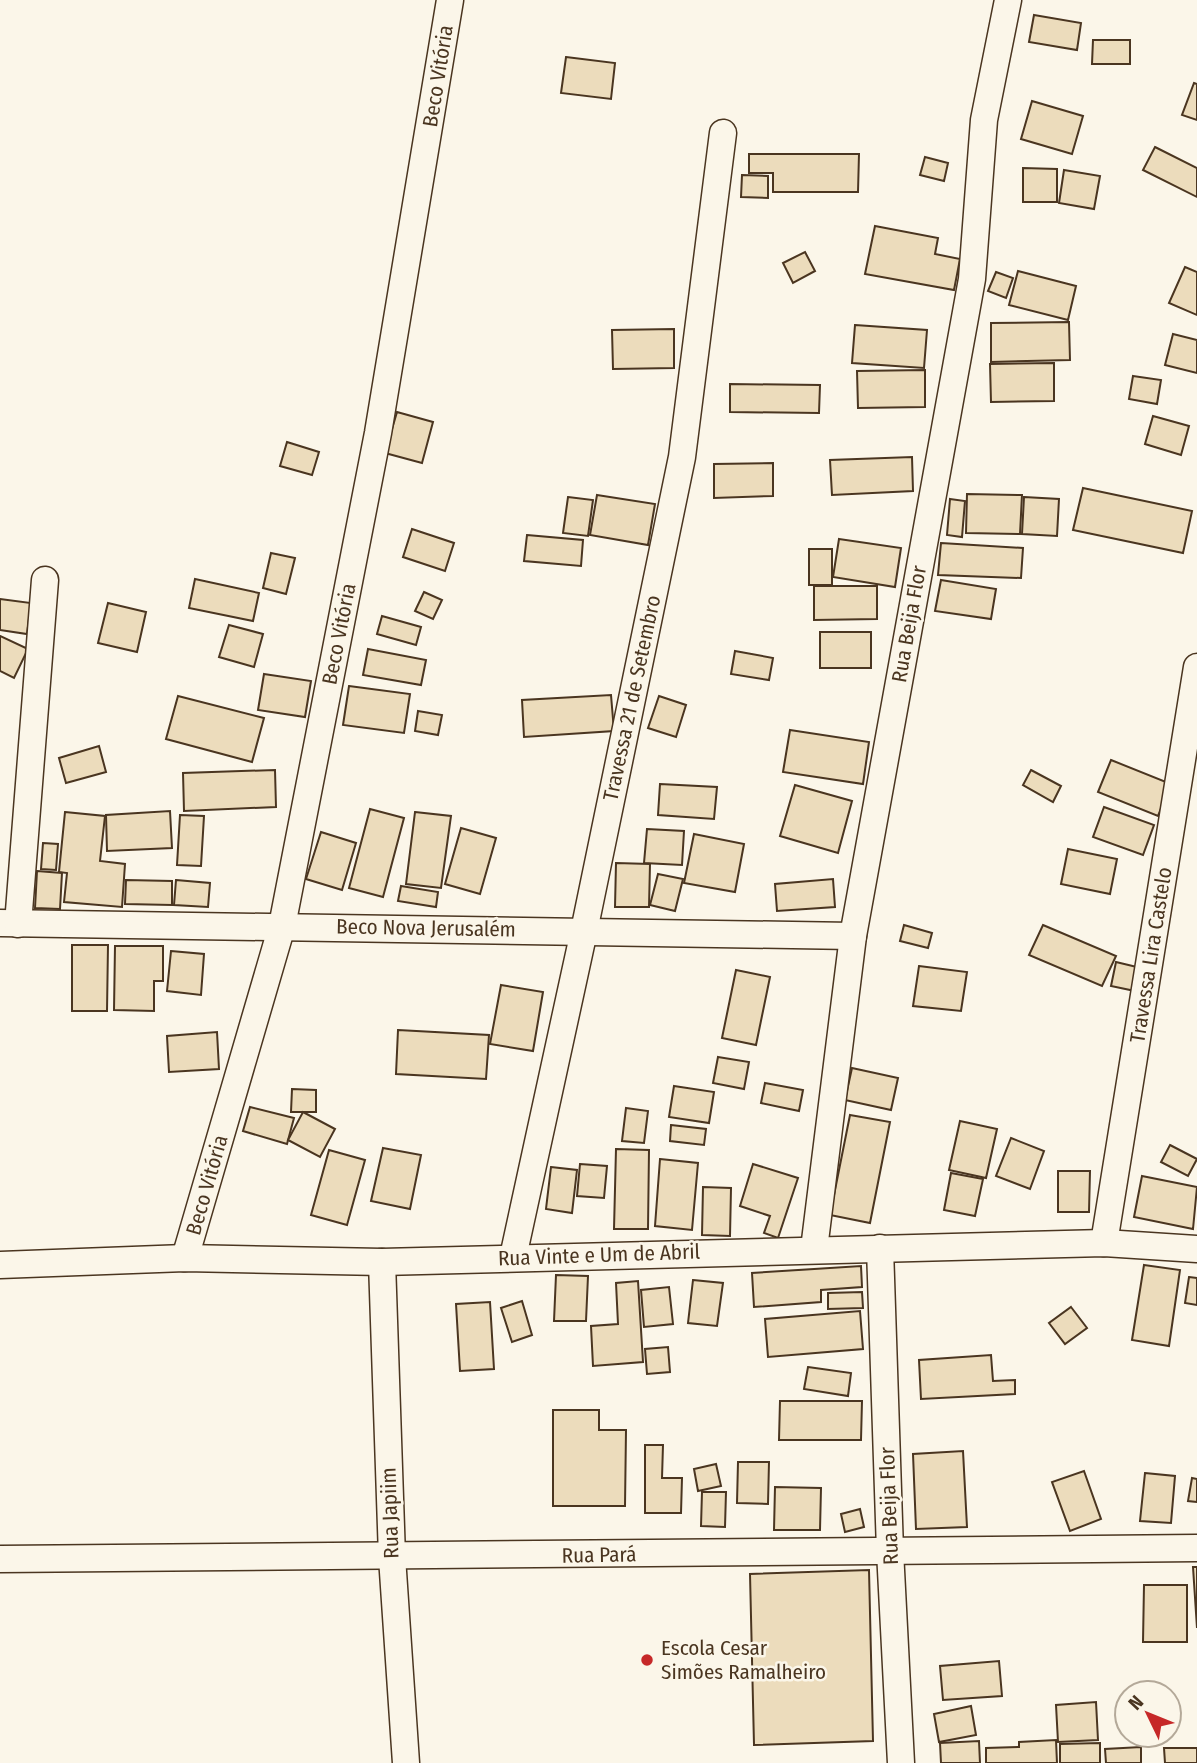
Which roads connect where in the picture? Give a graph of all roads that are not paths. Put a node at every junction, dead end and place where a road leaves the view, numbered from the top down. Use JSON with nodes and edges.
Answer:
{"nodes":[{"id":1,"x":450,"y":0,"type":"edge"},
{"id":2,"x":1008,"y":0,"type":"edge"},
{"id":3,"x":723,"y":133,"type":"dead end"},
{"id":4,"x":46,"y":580,"type":"dead end"},
{"id":5,"x":1197,"y":667,"type":"edge"},
{"id":6,"x":9,"y":923,"type":"edge"},
{"id":7,"x":282,"y":926,"type":"junction"},
{"id":8,"x":584,"y":931,"type":"junction"},
{"id":9,"x":853,"y":936,"type":"junction"},
{"id":10,"x":1104,"y":1243,"type":"junction"},
{"id":11,"x":880,"y":1248,"type":"junction"},
{"id":12,"x":814,"y":1249,"type":"junction"},
{"id":13,"x":1197,"y":1249,"type":"edge"},
{"id":14,"x":513,"y":1257,"type":"junction"},
{"id":15,"x":186,"y":1258,"type":"junction"},
{"id":16,"x":382,"y":1262,"type":"junction"},
{"id":17,"x":0,"y":1265,"type":"edge"},
{"id":18,"x":1197,"y":1548,"type":"edge"},
{"id":19,"x":890,"y":1551,"type":"junction"},
{"id":20,"x":392,"y":1557,"type":"junction"},
{"id":21,"x":0,"y":1559,"type":"edge"},
{"id":22,"x":406,"y":1763,"type":"edge"},
{"id":23,"x":901,"y":1763,"type":"edge"}],
"edges":[{"from":1,"to":7,"type":"street","name":"Beco Vitória"},
{"from":2,"to":9,"type":"street","name":"Rua Beija Flor"},
{"from":3,"to":8,"type":"street","name":"Travessa 21 de Setembro"},
{"from":4,"to":6,"type":"street"},
{"from":5,"to":10,"type":"street","name":"Travessa Lira Castelo"},
{"from":6,"to":7,"type":"street","name":"Beco Nova Jerusalém"},
{"from":7,"to":8,"type":"street","name":"Beco Nova Jerusalém"},
{"from":7,"to":15,"type":"street","name":"Beco Vitória"},
{"from":8,"to":9,"type":"street","name":"Beco Nova Jerusalém"},
{"from":8,"to":14,"type":"street","name":"Travessa 21 de Setembro"},
{"from":9,"to":12,"type":"street","name":"Rua Beija Flor"},
{"from":10,"to":11,"type":"street","name":"Rua Vinte e Um de Abril"},
{"from":10,"to":13,"type":"street","name":"Rua Vinte e Um de Abril"},
{"from":11,"to":12,"type":"street","name":"Rua Vinte e Um de Abril"},
{"from":11,"to":19,"type":"street","name":"Rua Beija Flor"},
{"from":12,"to":14,"type":"street","name":"Rua Vinte e Um de Abril"},
{"from":14,"to":16,"type":"street","name":"Rua Vinte e Um de Abril"},
{"from":15,"to":16,"type":"street","name":"Rua Vinte e Um de Abril"},
{"from":15,"to":17,"type":"street","name":"Rua Vinte e Um de Abril"},
{"from":16,"to":20,"type":"street","name":"Rua Japiim"},
{"from":18,"to":19,"type":"street","name":"Rua Pará"},
{"from":19,"to":20,"type":"street","name":"Rua Pará"},
{"from":19,"to":23,"type":"street","name":"Rua Beija Flor"},
{"from":20,"to":21,"type":"street","name":"Rua Pará"},
{"from":20,"to":22,"type":"street","name":"Rua Japiim"}]}
